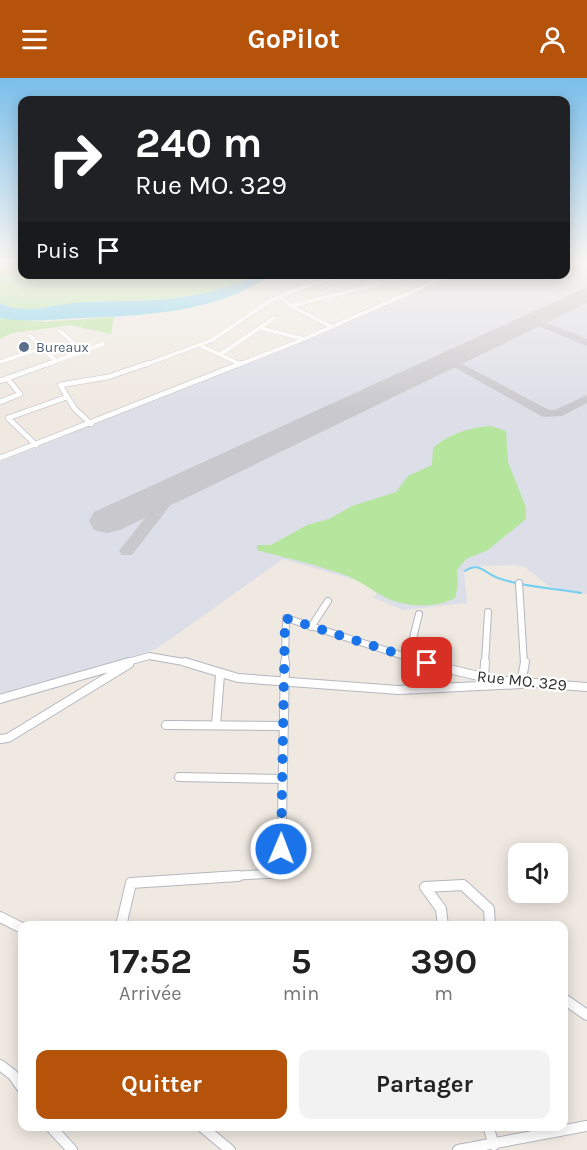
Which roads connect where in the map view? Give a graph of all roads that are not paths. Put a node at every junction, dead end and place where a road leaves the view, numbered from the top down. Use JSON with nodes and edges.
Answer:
{"nodes":[{"id":1,"x":258,"y":311,"type":"edge"},
{"id":2,"x":301,"y":311,"type":"edge"},
{"id":3,"x":368,"y":311,"type":"edge"},
{"id":4,"x":274,"y":318,"type":"dead end"},
{"id":5,"x":332,"y":327,"type":"junction"},
{"id":6,"x":260,"y":328,"type":"junction"},
{"id":7,"x":60,"y":331,"type":"dead end"},
{"id":8,"x":30,"y":336,"type":"dead end"},
{"id":9,"x":304,"y":339,"type":"junction"},
{"id":10,"x":103,"y":344,"type":"dead end"},
{"id":11,"x":199,"y":345,"type":"junction"},
{"id":12,"x":42,"y":348,"type":"junction"},
{"id":13,"x":84,"y":352,"type":"junction"},
{"id":14,"x":221,"y":354,"type":"junction"},
{"id":15,"x":56,"y":361,"type":"junction"},
{"id":16,"x":0,"y":362,"type":"edge"},
{"id":17,"x":240,"y":364,"type":"junction"},
{"id":18,"x":7,"y":378,"type":"junction"},
{"id":19,"x":0,"y":381,"type":"edge"},
{"id":20,"x":67,"y":397,"type":"junction"},
{"id":21,"x":0,"y":402,"type":"edge"},
{"id":22,"x":91,"y":424,"type":"junction"},
{"id":23,"x":36,"y":446,"type":"junction"},
{"id":24,"x":0,"y":458,"type":"edge"},
{"id":25,"x":519,"y":583,"type":"dead end"},
{"id":26,"x":328,"y":601,"type":"dead end"},
{"id":27,"x":488,"y":612,"type":"dead end"},
{"id":28,"x":419,"y":614,"type":"dead end"},
{"id":29,"x":311,"y":627,"type":"junction"},
{"id":30,"x":139,"y":658,"type":"junction"},
{"id":31,"x":408,"y":658,"type":"junction"},
{"id":32,"x":220,"y":675,"type":"junction"},
{"id":33,"x":483,"y":678,"type":"junction"},
{"id":34,"x":285,"y":680,"type":"junction"},
{"id":35,"x":521,"y":684,"type":"junction"},
{"id":36,"x":587,"y":687,"type":"edge"},
{"id":37,"x":0,"y":699,"type":"edge"},
{"id":38,"x":166,"y":725,"type":"dead end"},
{"id":39,"x":216,"y":725,"type":"junction"},
{"id":40,"x":284,"y":726,"type":"junction"},
{"id":41,"x":0,"y":739,"type":"edge"},
{"id":42,"x":179,"y":777,"type":"dead end"},
{"id":43,"x":283,"y":779,"type":"junction"},
{"id":44,"x":0,"y":917,"type":"edge"},
{"id":45,"x":122,"y":921,"type":"edge"},
{"id":46,"x":442,"y":921,"type":"edge"},
{"id":47,"x":490,"y":921,"type":"edge"},
{"id":48,"x":18,"y":926,"type":"edge"},
{"id":49,"x":568,"y":1002,"type":"edge"},
{"id":50,"x":587,"y":1015,"type":"edge"},
{"id":51,"x":0,"y":1065,"type":"edge"},
{"id":52,"x":18,"y":1082,"type":"edge"},
{"id":53,"x":587,"y":1126,"type":"edge"},
{"id":54,"x":568,"y":1130,"type":"edge"},
{"id":55,"x":55,"y":1131,"type":"edge"},
{"id":56,"x":207,"y":1131,"type":"edge"},
{"id":57,"x":490,"y":1131,"type":"edge"},
{"id":58,"x":563,"y":1131,"type":"edge"},
{"id":59,"x":494,"y":1145,"type":"junction"},
{"id":60,"x":72,"y":1150,"type":"edge"},
{"id":61,"x":230,"y":1150,"type":"edge"},
{"id":62,"x":459,"y":1150,"type":"edge"}],
"edges":[{"from":1,"to":11,"type":"street"},
{"from":2,"to":5,"type":"street"},
{"from":3,"to":5,"type":"street"},
{"from":4,"to":6,"type":"street"},
{"from":5,"to":9,"type":"street"},
{"from":6,"to":9,"type":"street"},
{"from":6,"to":14,"type":"street"},
{"from":7,"to":13,"type":"street"},
{"from":8,"to":12,"type":"street"},
{"from":9,"to":17,"type":"street"},
{"from":10,"to":13,"type":"street"},
{"from":11,"to":14,"type":"street"},
{"from":11,"to":20,"type":"street"},
{"from":12,"to":15,"type":"street"},
{"from":12,"to":16,"type":"street"},
{"from":13,"to":15,"type":"street"},
{"from":14,"to":17,"type":"street"},
{"from":15,"to":18,"type":"street"},
{"from":17,"to":22,"type":"street"},
{"from":18,"to":19,"type":"street"},
{"from":18,"to":21,"type":"street"},
{"from":20,"to":22,"type":"street"},
{"from":20,"to":23,"type":"street"},
{"from":22,"to":23,"type":"street"},
{"from":23,"to":24,"type":"street"},
{"from":25,"to":35,"type":"street"},
{"from":26,"to":29,"type":"street"},
{"from":27,"to":33,"type":"street"},
{"from":28,"to":31,"type":"street"},
{"from":29,"to":31,"type":"street","name":"Rue MO. 329"},
{"from":29,"to":34,"type":"street","name":"Rue MO. 329"},
{"from":30,"to":32,"type":"street"},
{"from":30,"to":37,"type":"street"},
{"from":30,"to":41,"type":"street"},
{"from":31,"to":33,"type":"street","name":"Rue MO. 329"},
{"from":32,"to":34,"type":"street"},
{"from":32,"to":39,"type":"street"},
{"from":33,"to":35,"type":"street","name":"Rue MO. 329"},
{"from":34,"to":35,"type":"street"},
{"from":34,"to":40,"type":"street"},
{"from":35,"to":36,"type":"street","name":"Rue MO. 329"},
{"from":38,"to":39,"type":"street"},
{"from":39,"to":40,"type":"street"},
{"from":40,"to":43,"type":"street"},
{"from":42,"to":43,"type":"street"},
{"from":43,"to":45,"type":"street"},
{"from":44,"to":48,"type":"street"},
{"from":46,"to":47,"type":"street"},
{"from":49,"to":50,"type":"street"},
{"from":51,"to":52,"type":"street"},
{"from":53,"to":54,"type":"street"},
{"from":55,"to":60,"type":"street"},
{"from":56,"to":61,"type":"street"},
{"from":57,"to":59,"type":"street"},
{"from":58,"to":59,"type":"street"},
{"from":59,"to":62,"type":"street"}]}
